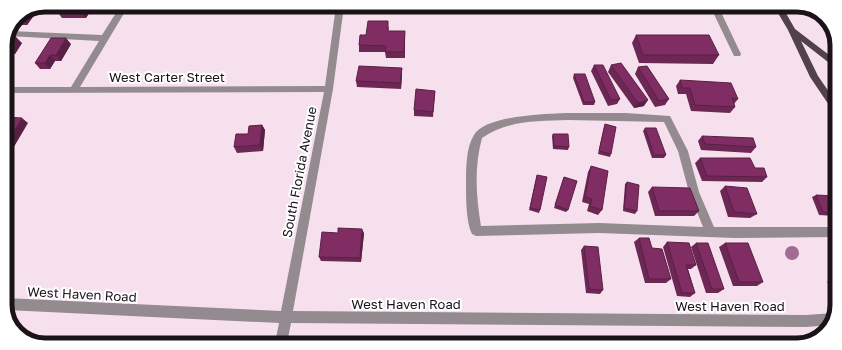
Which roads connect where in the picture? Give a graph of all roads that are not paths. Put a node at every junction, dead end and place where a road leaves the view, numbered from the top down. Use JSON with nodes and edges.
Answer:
{"nodes":[{"id":1,"x":121,"y":12,"type":"edge"},
{"id":2,"x":339,"y":12,"type":"edge"},
{"id":3,"x":717,"y":12,"type":"edge"},
{"id":4,"x":781,"y":12,"type":"edge"},
{"id":5,"x":792,"y":30,"type":"junction"},
{"id":6,"x":13,"y":34,"type":"edge"},
{"id":7,"x":105,"y":38,"type":"junction"},
{"id":8,"x":737,"y":54,"type":"dead end"},
{"id":9,"x":830,"y":59,"type":"edge"},
{"id":10,"x":328,"y":89,"type":"junction"},
{"id":11,"x":12,"y":90,"type":"edge"},
{"id":12,"x":73,"y":90,"type":"junction"},
{"id":13,"x":830,"y":101,"type":"edge"},
{"id":14,"x":711,"y":232,"type":"junction"},
{"id":15,"x":830,"y":232,"type":"edge"},
{"id":16,"x":12,"y":304,"type":"edge"},
{"id":17,"x":285,"y":317,"type":"junction"},
{"id":18,"x":827,"y":319,"type":"edge"},
{"id":19,"x":806,"y":321,"type":"junction"},
{"id":20,"x":826,"y":323,"type":"edge"},
{"id":21,"x":282,"y":338,"type":"edge"}],
"edges":[{"from":1,"to":7,"type":"street"},
{"from":2,"to":10,"type":"street","name":"South Florida Avenue"},
{"from":3,"to":8,"type":"street"},
{"from":4,"to":5,"type":"main road"},
{"from":5,"to":9,"type":"main road"},
{"from":5,"to":13,"type":"main road"},
{"from":6,"to":7,"type":"street"},
{"from":7,"to":12,"type":"street"},
{"from":10,"to":12,"type":"street","name":"West Carter Street"},
{"from":10,"to":17,"type":"street","name":"South Florida Avenue"},
{"from":11,"to":12,"type":"street","name":"West Carter Street"},
{"from":14,"to":14,"type":"street"},
{"from":14,"to":15,"type":"street"},
{"from":16,"to":17,"type":"street","name":"West Haven Road"},
{"from":17,"to":19,"type":"street","name":"West Haven Road"},
{"from":17,"to":21,"type":"street","name":"South Florida Avenue"},
{"from":18,"to":19,"type":"street","name":"West Haven Road"},
{"from":19,"to":20,"type":"street","name":"West Haven Road"}]}
